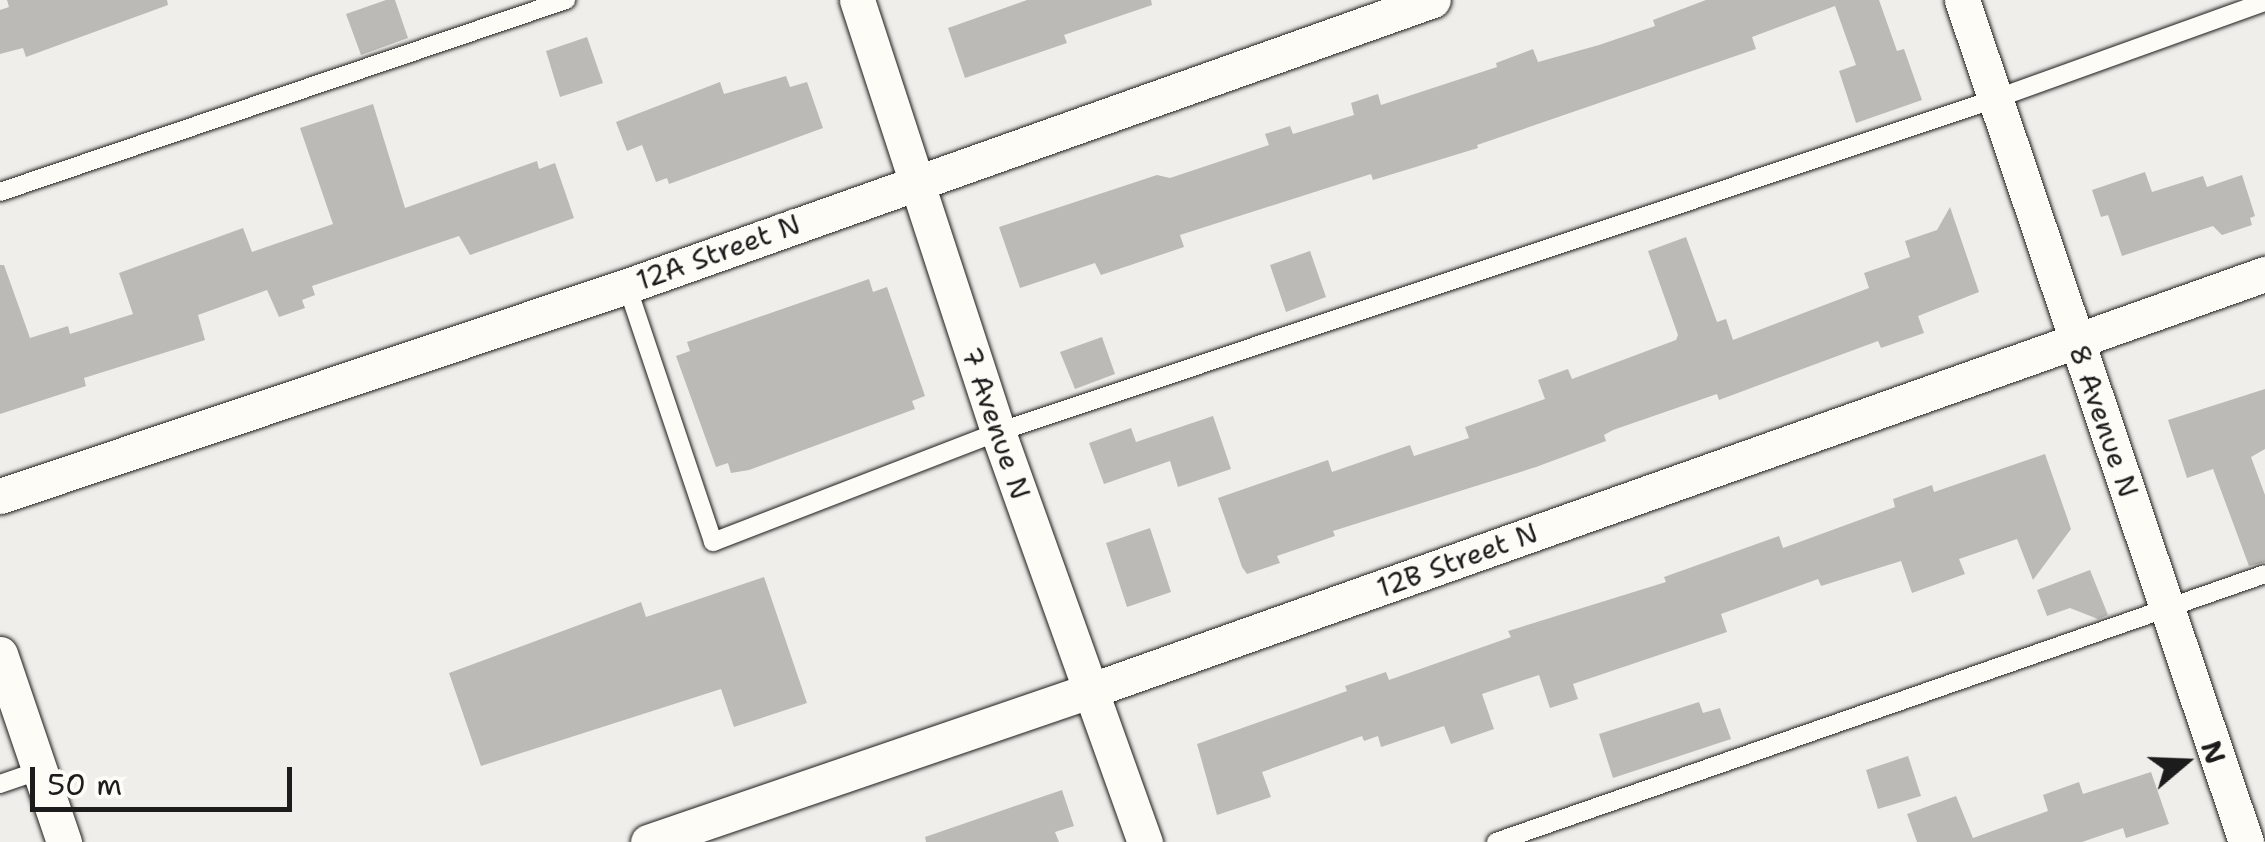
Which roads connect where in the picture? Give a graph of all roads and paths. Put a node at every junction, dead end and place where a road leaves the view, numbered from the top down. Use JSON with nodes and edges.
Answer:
{"nodes":[{"id":1,"x":566,"y":0,"type":"edge"},
{"id":2,"x":857,"y":0,"type":"edge"},
{"id":3,"x":1432,"y":0,"type":"edge"},
{"id":4,"x":1962,"y":0,"type":"edge"},
{"id":5,"x":2265,"y":2,"type":"edge"},
{"id":6,"x":1995,"y":99,"type":"junction"},
{"id":7,"x":917,"y":180,"type":"junction"},
{"id":8,"x":0,"y":192,"type":"edge"},
{"id":9,"x":2265,"y":274,"type":"edge"},
{"id":10,"x":627,"y":286,"type":"junction"},
{"id":11,"x":2077,"y":340,"type":"junction"},
{"id":12,"x":998,"y":432,"type":"junction"},
{"id":13,"x":0,"y":496,"type":"edge"},
{"id":14,"x":2265,"y":574,"type":"edge"},
{"id":15,"x":2166,"y":606,"type":"junction"},
{"id":16,"x":0,"y":654,"type":"edge"},
{"id":17,"x":1092,"y":690,"type":"junction"},
{"id":18,"x":38,"y":771,"type":"junction"},
{"id":19,"x":0,"y":784,"type":"edge"},
{"id":20,"x":64,"y":842,"type":"edge"},
{"id":21,"x":648,"y":842,"type":"edge"},
{"id":22,"x":1145,"y":842,"type":"edge"},
{"id":23,"x":1496,"y":842,"type":"edge"},
{"id":24,"x":2246,"y":842,"type":"edge"}],
"edges":[{"from":1,"to":8,"type":"lane"},
{"from":2,"to":7,"type":"street","name":"7 Avenue N"},
{"from":3,"to":7,"type":"street","name":"12A Street N"},
{"from":4,"to":6,"type":"street","name":"8 Avenue N"},
{"from":5,"to":6,"type":"lane"},
{"from":6,"to":11,"type":"street","name":"8 Avenue N"},
{"from":6,"to":12,"type":"lane"},
{"from":7,"to":10,"type":"street","name":"12A Street N"},
{"from":7,"to":12,"type":"street","name":"7 Avenue N"},
{"from":9,"to":11,"type":"street","name":"12B Street N"},
{"from":10,"to":12,"type":"lane"},
{"from":10,"to":13,"type":"street","name":"12A Street N"},
{"from":11,"to":15,"type":"street","name":"8 Avenue N"},
{"from":11,"to":17,"type":"street","name":"12B Street N"},
{"from":12,"to":17,"type":"street","name":"7 Avenue N"},
{"from":14,"to":15,"type":"lane"},
{"from":15,"to":23,"type":"lane"},
{"from":15,"to":24,"type":"street","name":"8 Avenue N"},
{"from":16,"to":18,"type":"street"},
{"from":17,"to":21,"type":"street","name":"12B Street N"},
{"from":17,"to":22,"type":"street","name":"7 Avenue N"},
{"from":18,"to":19,"type":"lane"},
{"from":18,"to":20,"type":"street"}]}
